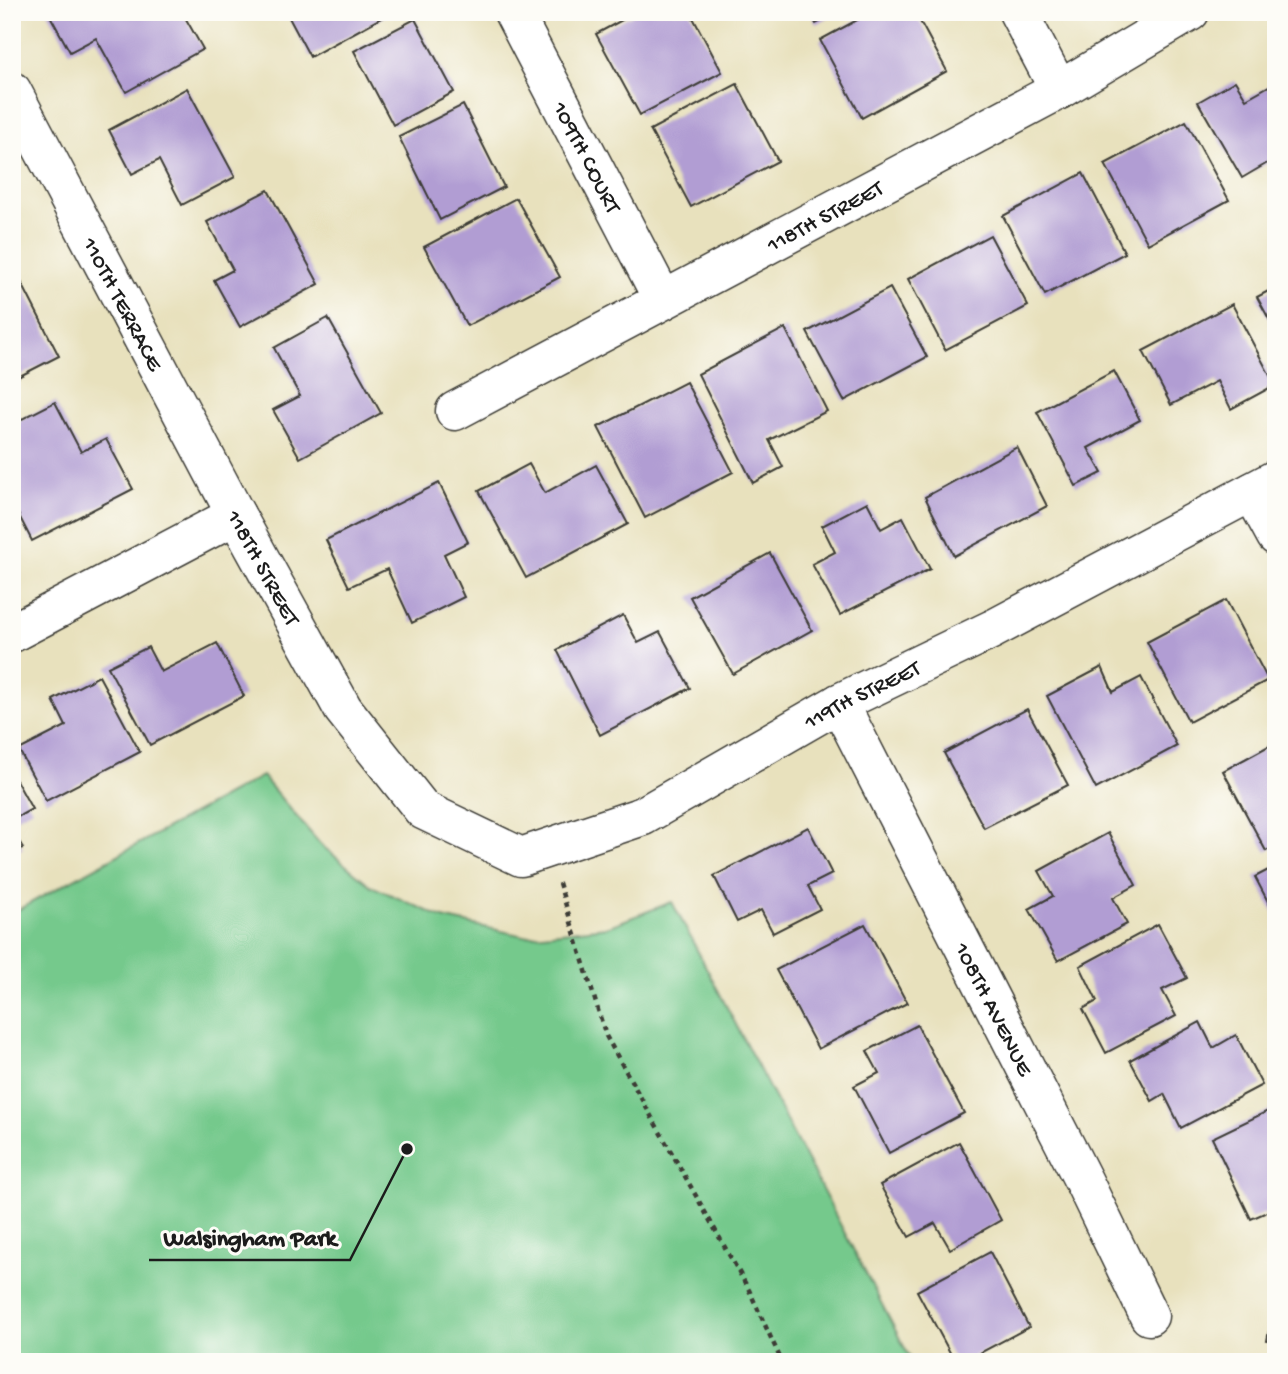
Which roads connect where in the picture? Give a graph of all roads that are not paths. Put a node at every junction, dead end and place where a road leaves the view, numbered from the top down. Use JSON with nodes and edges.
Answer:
{"nodes":[{"id":1,"x":513,"y":12,"type":"edge"},
{"id":2,"x":1018,"y":12,"type":"edge"},
{"id":3,"x":1190,"y":12,"type":"edge"},
{"id":4,"x":1059,"y":90,"type":"junction"},
{"id":5,"x":12,"y":91,"type":"edge"},
{"id":6,"x":663,"y":300,"type":"junction"},
{"id":7,"x":455,"y":411,"type":"dead end"},
{"id":8,"x":1264,"y":485,"type":"edge"},
{"id":9,"x":236,"y":515,"type":"junction"},
{"id":10,"x":1276,"y":536,"type":"edge"},
{"id":11,"x":12,"y":633,"type":"edge"},
{"id":12,"x":839,"y":703,"type":"junction"},
{"id":13,"x":442,"y":820,"type":"joint"},
{"id":14,"x":1149,"y":1316,"type":"dead end"}],
"edges":[{"from":1,"to":6,"type":"street","name":"109TH COURT"},
{"from":2,"to":4,"type":"street"},
{"from":3,"to":4,"type":"street","name":"118TH STREET"},
{"from":4,"to":6,"type":"street","name":"118TH STREET"},
{"from":5,"to":9,"type":"street","name":"110TH TERRACE"},
{"from":6,"to":7,"type":"street","name":"118TH STREET"},
{"from":8,"to":10,"type":"street"},
{"from":8,"to":12,"type":"street","name":"119TH STREET"},
{"from":9,"to":11,"type":"street","name":"118TH STREET"},
{"from":9,"to":13,"type":"street","name":"118TH STREET"},
{"from":12,"to":13,"type":"street","name":"119TH STREET"},
{"from":12,"to":14,"type":"street","name":"108TH AVENUE"}]}
